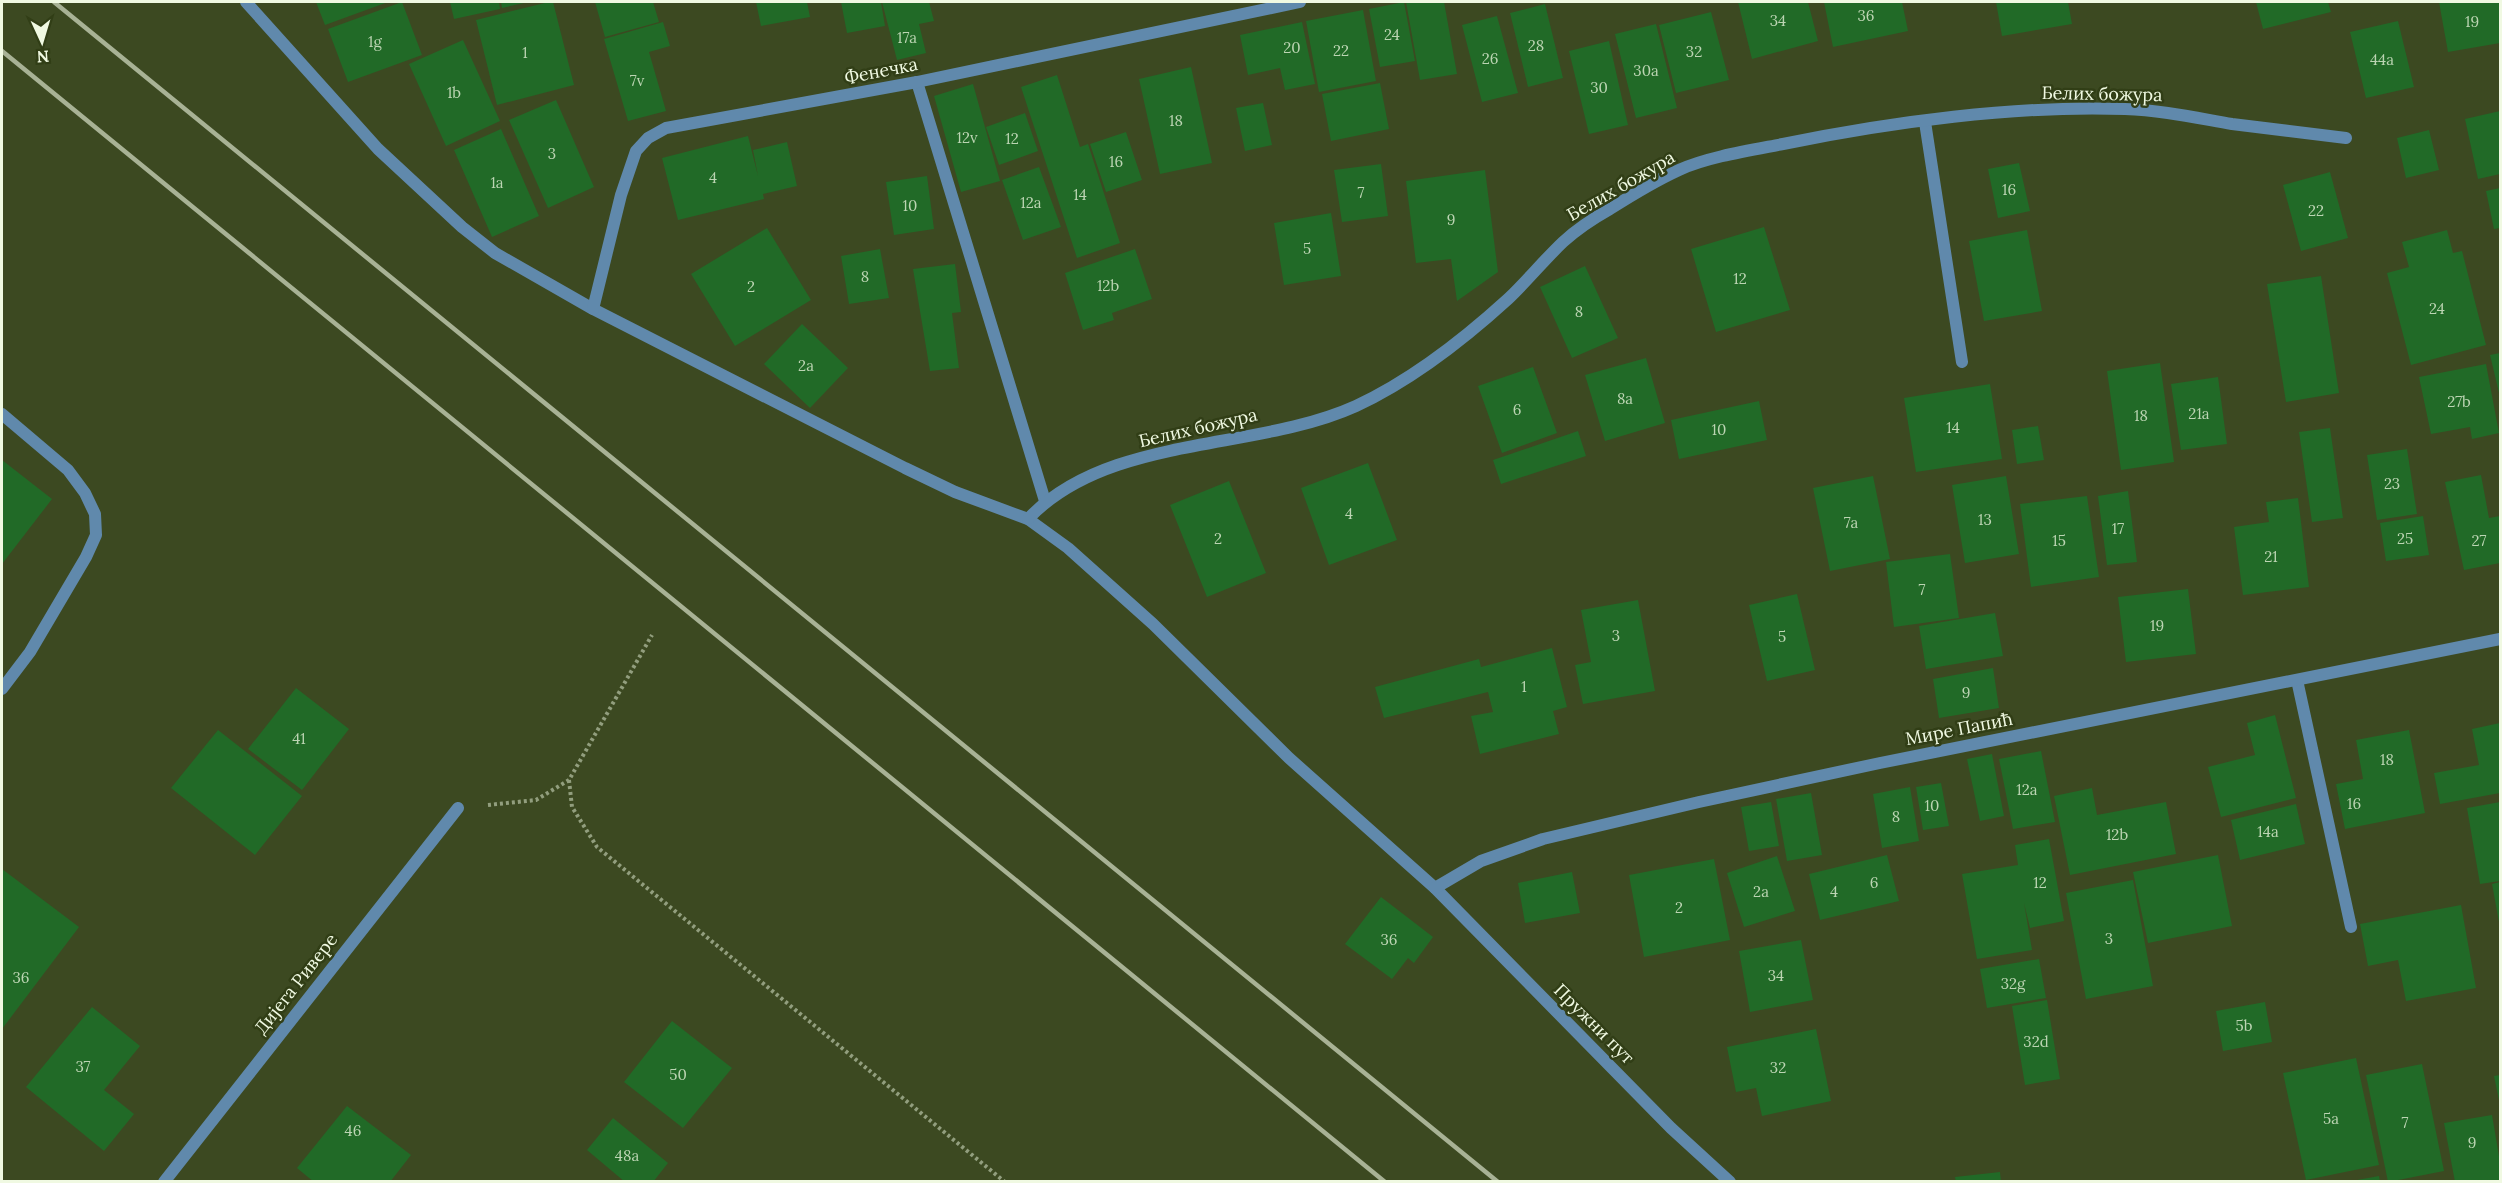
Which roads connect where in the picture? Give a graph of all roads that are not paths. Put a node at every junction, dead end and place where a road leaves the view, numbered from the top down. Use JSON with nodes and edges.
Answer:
{"nodes":[{"id":1,"x":246,"y":2,"type":"edge"},
{"id":2,"x":1300,"y":2,"type":"edge"},
{"id":3,"x":917,"y":82,"type":"junction"},
{"id":4,"x":1925,"y":122,"type":"junction"},
{"id":5,"x":2346,"y":138,"type":"dead end"},
{"id":6,"x":593,"y":309,"type":"junction"},
{"id":7,"x":1962,"y":362,"type":"dead end"},
{"id":8,"x":2,"y":414,"type":"edge"},
{"id":9,"x":1045,"y":501,"type":"junction"},
{"id":10,"x":1028,"y":519,"type":"junction"},
{"id":11,"x":2500,"y":639,"type":"edge"},
{"id":12,"x":2297,"y":680,"type":"junction"},
{"id":13,"x":2,"y":689,"type":"edge"},
{"id":14,"x":458,"y":808,"type":"road end"},
{"id":15,"x":1435,"y":888,"type":"junction"},
{"id":16,"x":2351,"y":927,"type":"dead end"},
{"id":17,"x":164,"y":1182,"type":"edge"},
{"id":18,"x":1730,"y":1182,"type":"edge"}],
"edges":[{"from":1,"to":6,"type":"street","name":"Пружни пут"},
{"from":2,"to":3,"type":"street","name":"Фенечка"},
{"from":3,"to":6,"type":"street","name":"Фенечка"},
{"from":3,"to":9,"type":"street"},
{"from":4,"to":5,"type":"street","name":"Белих божура"},
{"from":4,"to":7,"type":"street"},
{"from":4,"to":9,"type":"street","name":"Белих божура"},
{"from":6,"to":10,"type":"street","name":"Пружни пут"},
{"from":8,"to":13,"type":"street"},
{"from":9,"to":10,"type":"street","name":"Белих божура"},
{"from":10,"to":15,"type":"street","name":"Пружни пут"},
{"from":11,"to":12,"type":"street","name":"Мире Папић"},
{"from":12,"to":15,"type":"street","name":"Мире Папић"},
{"from":12,"to":16,"type":"street"},
{"from":14,"to":17,"type":"street","name":"Дијега Ривере"},
{"from":15,"to":18,"type":"street","name":"Пружни пут"}]}
